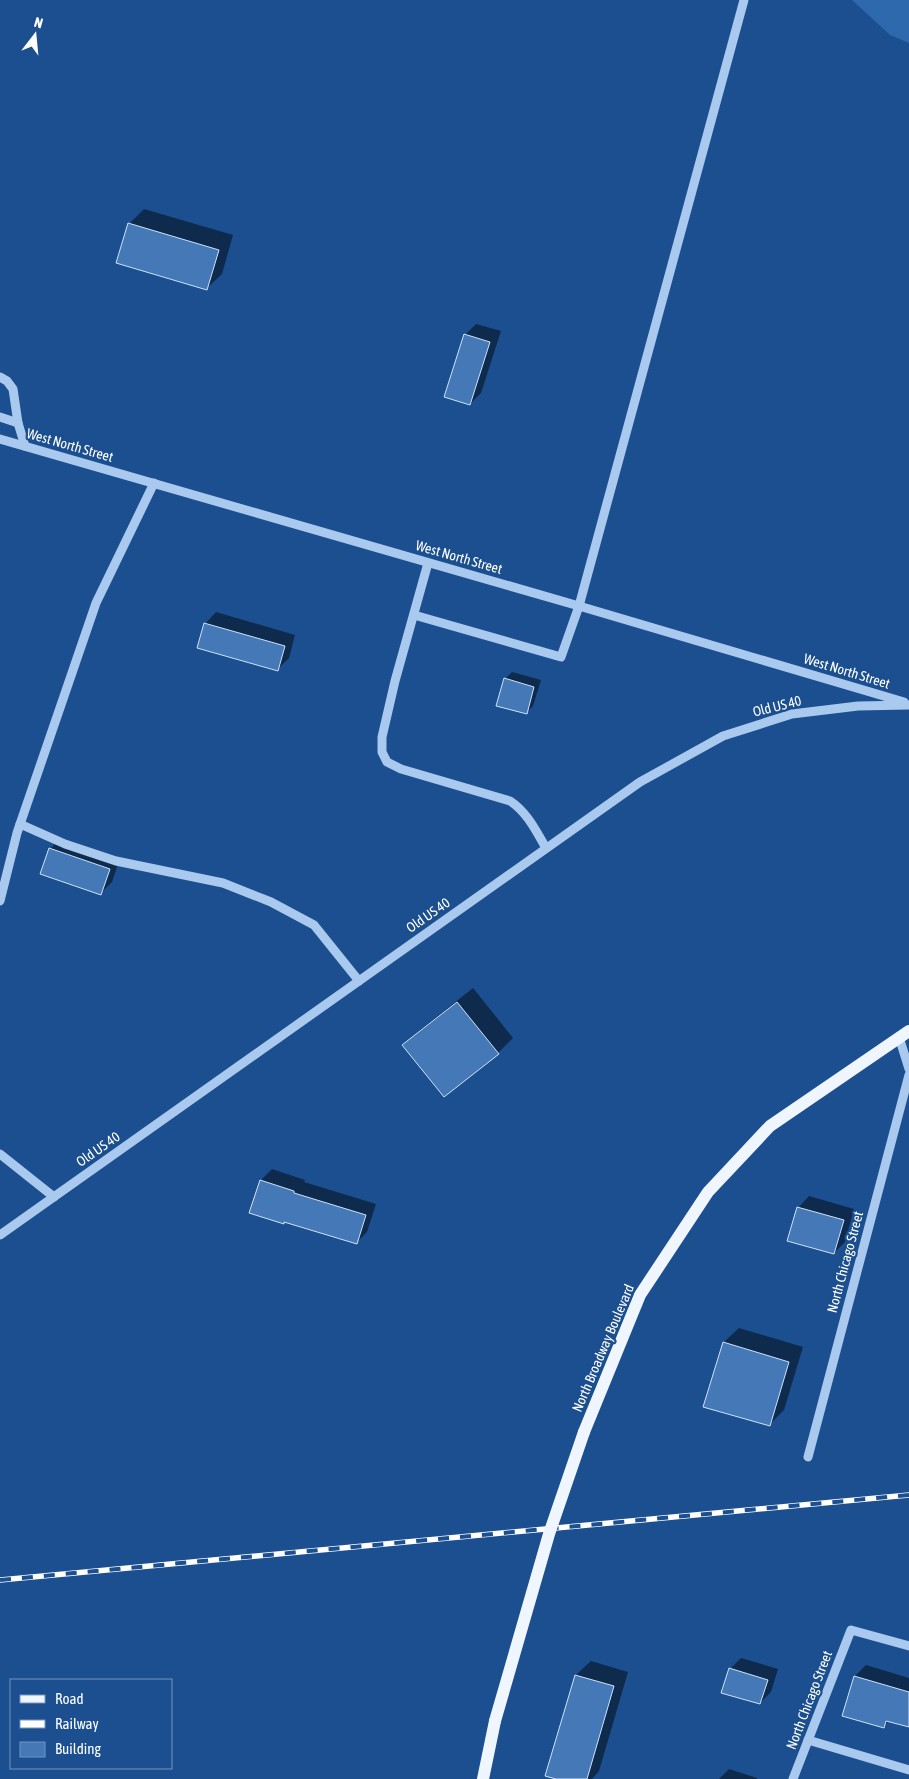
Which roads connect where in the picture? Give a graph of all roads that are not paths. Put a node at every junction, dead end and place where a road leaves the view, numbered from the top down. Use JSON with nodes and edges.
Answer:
{"nodes":[{"id":1,"x":744,"y":0,"type":"edge"},
{"id":2,"x":0,"y":377,"type":"edge"},
{"id":3,"x":0,"y":417,"type":"edge"},
{"id":4,"x":18,"y":423,"type":"junction"},
{"id":5,"x":0,"y":439,"type":"edge"},
{"id":6,"x":24,"y":446,"type":"junction"},
{"id":7,"x":154,"y":483,"type":"junction"},
{"id":8,"x":428,"y":563,"type":"junction"},
{"id":9,"x":579,"y":606,"type":"junction"},
{"id":10,"x":414,"y":615,"type":"junction"},
{"id":11,"x":909,"y":704,"type":"edge"},
{"id":12,"x":20,"y":824,"type":"junction"},
{"id":13,"x":546,"y":848,"type":"junction"},
{"id":14,"x":0,"y":901,"type":"edge"},
{"id":15,"x":359,"y":981,"type":"junction"},
{"id":16,"x":904,"y":1034,"type":"edge"},
{"id":17,"x":909,"y":1069,"type":"edge"},
{"id":18,"x":909,"y":1075,"type":"edge"},
{"id":19,"x":0,"y":1154,"type":"edge"},
{"id":20,"x":54,"y":1197,"type":"junction"},
{"id":21,"x":0,"y":1235,"type":"edge"},
{"id":22,"x":808,"y":1457,"type":"dead end"},
{"id":23,"x":909,"y":1646,"type":"edge"},
{"id":24,"x":808,"y":1740,"type":"junction"},
{"id":25,"x":909,"y":1770,"type":"edge"},
{"id":26,"x":483,"y":1779,"type":"edge"},
{"id":27,"x":793,"y":1779,"type":"edge"}],
"edges":[{"from":1,"to":9,"type":"street"},
{"from":2,"to":4,"type":"street"},
{"from":3,"to":4,"type":"street"},
{"from":4,"to":6,"type":"street"},
{"from":5,"to":6,"type":"street","name":"West North Street"},
{"from":6,"to":7,"type":"street","name":"West North Street"},
{"from":7,"to":8,"type":"street","name":"West North Street"},
{"from":7,"to":12,"type":"street"},
{"from":8,"to":9,"type":"street","name":"West North Street"},
{"from":8,"to":10,"type":"street"},
{"from":9,"to":10,"type":"street"},
{"from":9,"to":11,"type":"street","name":"West North Street"},
{"from":10,"to":13,"type":"street"},
{"from":11,"to":13,"type":"street","name":"Old US 40"},
{"from":12,"to":14,"type":"street"},
{"from":12,"to":15,"type":"street"},
{"from":13,"to":15,"type":"street","name":"Old US 40"},
{"from":15,"to":20,"type":"street","name":"Old US 40"},
{"from":16,"to":17,"type":"street"},
{"from":16,"to":26,"type":"main road","name":"North Broadway Boulevard","bridge":true},
{"from":18,"to":22,"type":"street","name":"North Chicago Street"},
{"from":19,"to":20,"type":"street"},
{"from":20,"to":21,"type":"street","name":"Old US 40"},
{"from":23,"to":24,"type":"street","name":"North Chicago Street"},
{"from":24,"to":25,"type":"street"},
{"from":24,"to":27,"type":"street","name":"North Chicago Street"}]}
